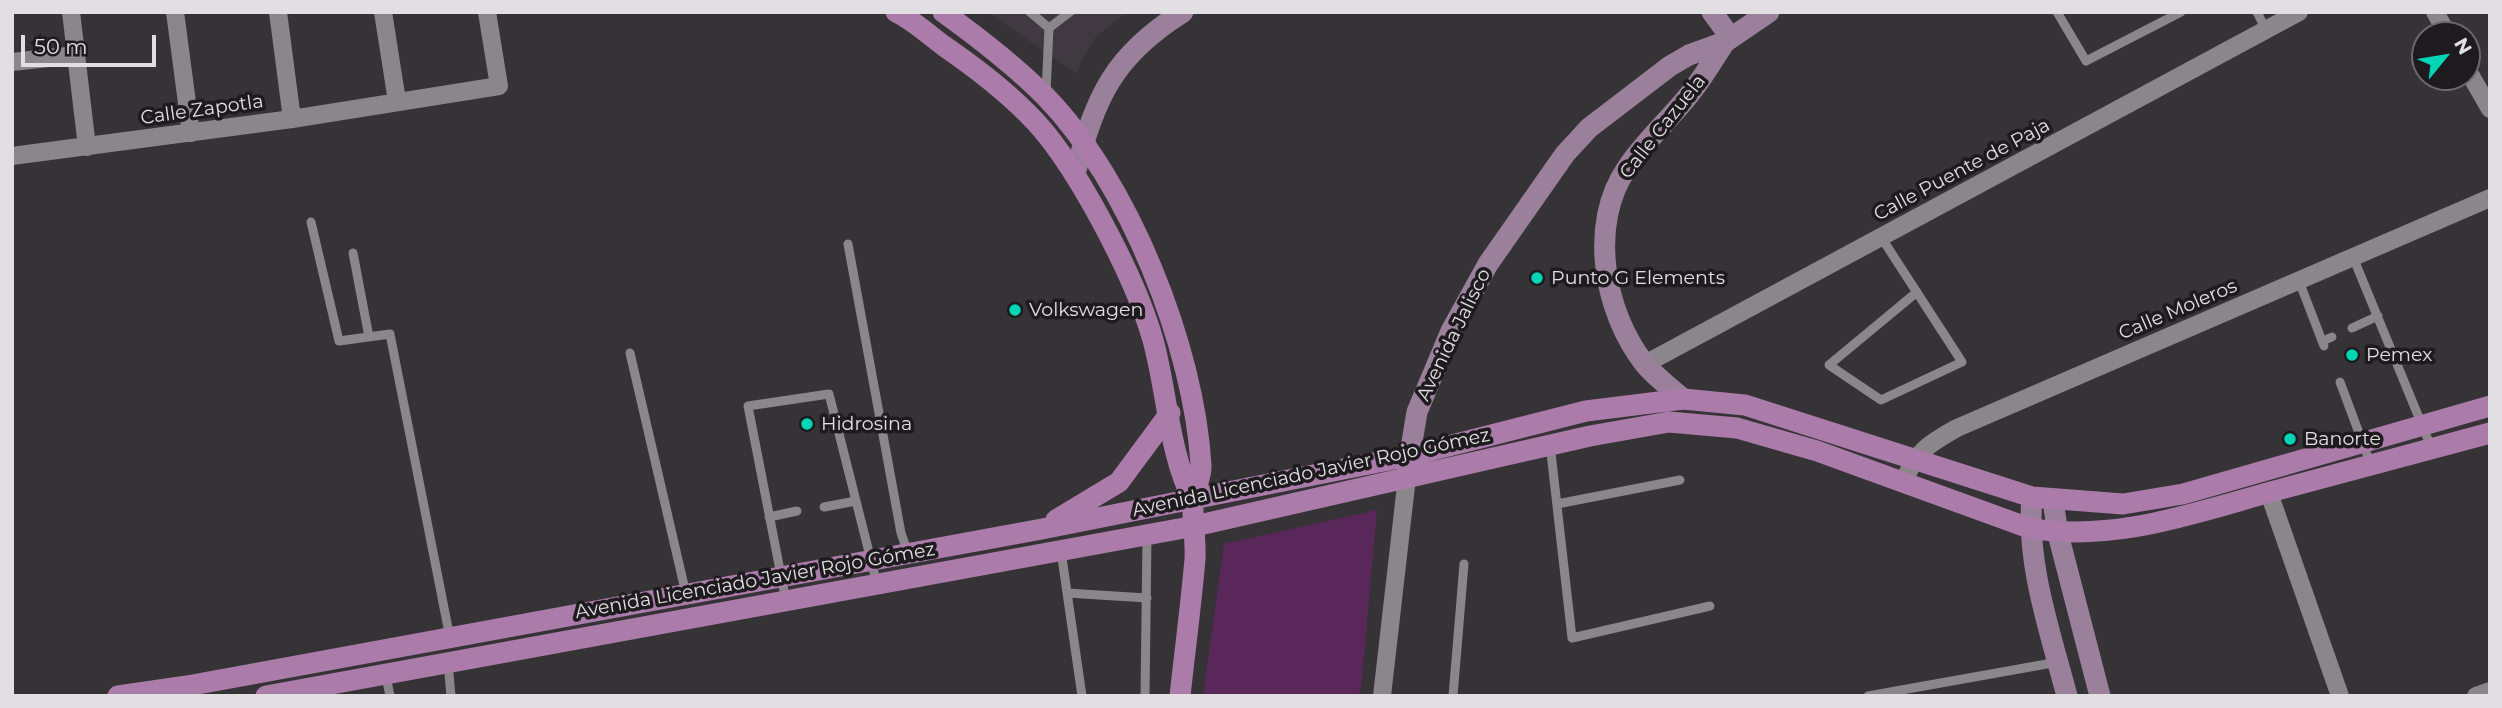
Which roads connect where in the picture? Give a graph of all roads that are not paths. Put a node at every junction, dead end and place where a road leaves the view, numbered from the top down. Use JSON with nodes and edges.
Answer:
{"nodes":[{"id":1,"x":71,"y":12,"type":"edge"},
{"id":2,"x":175,"y":12,"type":"edge"},
{"id":3,"x":278,"y":12,"type":"edge"},
{"id":4,"x":383,"y":12,"type":"edge"},
{"id":5,"x":487,"y":12,"type":"edge"},
{"id":6,"x":896,"y":12,"type":"edge"},
{"id":7,"x":943,"y":12,"type":"edge"},
{"id":8,"x":1030,"y":12,"type":"edge"},
{"id":9,"x":1070,"y":12,"type":"edge"},
{"id":10,"x":1183,"y":12,"type":"edge"},
{"id":11,"x":1712,"y":12,"type":"edge"},
{"id":12,"x":1769,"y":12,"type":"edge"},
{"id":13,"x":2057,"y":12,"type":"edge"},
{"id":14,"x":2181,"y":12,"type":"edge"},
{"id":15,"x":2256,"y":12,"type":"edge"},
{"id":16,"x":2299,"y":12,"type":"edge"},
{"id":17,"x":1049,"y":28,"type":"junction"},
{"id":18,"x":2266,"y":30,"type":"junction"},
{"id":19,"x":1728,"y":40,"type":"junction"},
{"id":20,"x":76,"y":55,"type":"junction"},
{"id":21,"x":1689,"y":55,"type":"joint"},
{"id":22,"x":12,"y":62,"type":"edge"},
{"id":23,"x":2480,"y":91,"type":"edge"},
{"id":24,"x":1046,"y":97,"type":"junction"},
{"id":25,"x":397,"y":101,"type":"junction"},
{"id":26,"x":2490,"y":109,"type":"edge"},
{"id":27,"x":292,"y":118,"type":"junction"},
{"id":28,"x":191,"y":133,"type":"junction"},
{"id":29,"x":1083,"y":142,"type":"junction"},
{"id":30,"x":87,"y":147,"type":"junction"},
{"id":31,"x":12,"y":156,"type":"edge"},
{"id":32,"x":1075,"y":174,"type":"junction"},
{"id":33,"x":2490,"y":198,"type":"edge"},
{"id":34,"x":311,"y":222,"type":"dead end"},
{"id":35,"x":1881,"y":237,"type":"junction"},
{"id":36,"x":848,"y":244,"type":"dead end"},
{"id":37,"x":353,"y":253,"type":"dead end"},
{"id":38,"x":2353,"y":257,"type":"junction"},
{"id":39,"x":2299,"y":281,"type":"junction"},
{"id":40,"x":1917,"y":292,"type":"junction"},
{"id":41,"x":2378,"y":316,"type":"junction"},
{"id":42,"x":2352,"y":328,"type":"dead end"},
{"id":43,"x":369,"y":337,"type":"junction"},
{"id":44,"x":2332,"y":337,"type":"dead end"},
{"id":45,"x":630,"y":354,"type":"dead end"},
{"id":46,"x":1645,"y":364,"type":"junction"},
{"id":47,"x":2344,"y":384,"type":"dead end"},
{"id":48,"x":1683,"y":399,"type":"junction"},
{"id":49,"x":2490,"y":406,"type":"edge"},
{"id":50,"x":1170,"y":413,"type":"junction"},
{"id":51,"x":1547,"y":421,"type":"junction"},
{"id":52,"x":2424,"y":425,"type":"junction"},
{"id":53,"x":2490,"y":433,"type":"edge"},
{"id":54,"x":2364,"y":442,"type":"junction"},
{"id":55,"x":1867,"y":444,"type":"junction"},
{"id":56,"x":1550,"y":445,"type":"junction"},
{"id":57,"x":2431,"y":449,"type":"junction"},
{"id":58,"x":1409,"y":456,"type":"junction"},
{"id":59,"x":1913,"y":459,"type":"junction"},
{"id":60,"x":2371,"y":465,"type":"junction"},
{"id":61,"x":1860,"y":467,"type":"junction"},
{"id":62,"x":1407,"y":477,"type":"junction"},
{"id":63,"x":1680,"y":480,"type":"dead end"},
{"id":64,"x":1903,"y":483,"type":"junction"},
{"id":65,"x":2269,"y":493,"type":"junction"},
{"id":66,"x":2043,"y":499,"type":"junction"},
{"id":67,"x":1193,"y":500,"type":"junction"},
{"id":68,"x":856,"y":501,"type":"junction"},
{"id":69,"x":1557,"y":504,"type":"junction"},
{"id":70,"x":824,"y":507,"type":"dead end"},
{"id":71,"x":797,"y":512,"type":"dead end"},
{"id":72,"x":769,"y":517,"type":"junction"},
{"id":73,"x":1195,"y":526,"type":"junction"},
{"id":74,"x":2029,"y":528,"type":"junction"},
{"id":75,"x":1042,"y":529,"type":"junction"},
{"id":76,"x":2058,"y":534,"type":"junction"},
{"id":77,"x":1147,"y":535,"type":"junction"},
{"id":78,"x":1061,"y":551,"type":"junction"},
{"id":79,"x":908,"y":553,"type":"junction"},
{"id":80,"x":872,"y":560,"type":"junction"},
{"id":81,"x":1464,"y":564,"type":"dead end"},
{"id":82,"x":780,"y":577,"type":"junction"},
{"id":83,"x":877,"y":584,"type":"junction"},
{"id":84,"x":1067,"y":593,"type":"junction"},
{"id":85,"x":686,"y":594,"type":"junction"},
{"id":86,"x":1147,"y":598,"type":"junction"},
{"id":87,"x":786,"y":601,"type":"junction"},
{"id":88,"x":1710,"y":606,"type":"dead end"},
{"id":89,"x":565,"y":616,"type":"junction"},
{"id":90,"x":450,"y":638,"type":"junction"},
{"id":91,"x":571,"y":640,"type":"junction"},
{"id":92,"x":448,"y":662,"type":"junction"},
{"id":93,"x":2058,"y":662,"type":"junction"},
{"id":94,"x":386,"y":674,"type":"junction"},
{"id":95,"x":2490,"y":691,"type":"edge"},
{"id":96,"x":118,"y":696,"type":"edge"},
{"id":97,"x":266,"y":696,"type":"edge"},
{"id":98,"x":390,"y":696,"type":"edge"},
{"id":99,"x":451,"y":696,"type":"edge"},
{"id":100,"x":1082,"y":696,"type":"edge"},
{"id":101,"x":1145,"y":696,"type":"edge"},
{"id":102,"x":1180,"y":696,"type":"edge"},
{"id":103,"x":1382,"y":696,"type":"edge"},
{"id":104,"x":1453,"y":696,"type":"edge"},
{"id":105,"x":1868,"y":696,"type":"edge"},
{"id":106,"x":2067,"y":696,"type":"edge"},
{"id":107,"x":2100,"y":696,"type":"edge"},
{"id":108,"x":2340,"y":696,"type":"edge"},
{"id":109,"x":2476,"y":696,"type":"edge"}],
"edges":[{"from":1,"to":20,"type":"street"},
{"from":2,"to":28,"type":"street"},
{"from":3,"to":27,"type":"street"},
{"from":4,"to":25,"type":"street"},
{"from":5,"to":25,"type":"street","name":"Calle Zapotla"},
{"from":6,"to":32,"type":"main road"},
{"from":7,"to":24,"type":"main road"},
{"from":8,"to":17,"type":"lane"},
{"from":9,"to":17,"type":"lane"},
{"from":10,"to":29,"type":"main road"},
{"from":11,"to":19,"type":"main road"},
{"from":12,"to":19,"type":"main road","name":"Calle Cazuela"},
{"from":13,"to":14,"type":"lane"},
{"from":15,"to":18,"type":"lane"},
{"from":16,"to":18,"type":"street","name":"Calle Puente de Paja"},
{"from":17,"to":24,"type":"lane"},
{"from":18,"to":35,"type":"street","name":"Calle Puente de Paja"},
{"from":19,"to":21,"type":"main road","name":"Calle Cazuela"},
{"from":19,"to":46,"type":"main road","name":"Calle Cazuela"},
{"from":20,"to":22,"type":"street"},
{"from":20,"to":30,"type":"street"},
{"from":21,"to":58,"type":"main road","name":"Avenida Jalisco"},
{"from":23,"to":26,"type":"street"},
{"from":24,"to":29,"type":"main road"},
{"from":25,"to":27,"type":"street","name":"Calle Zapotla"},
{"from":27,"to":28,"type":"street","name":"Calle Zapotla"},
{"from":28,"to":30,"type":"street","name":"Calle Zapotla"},
{"from":29,"to":32,"type":"main road"},
{"from":29,"to":67,"type":"main road"},
{"from":30,"to":31,"type":"street","name":"Calle Zapotla"},
{"from":32,"to":50,"type":"main road"},
{"from":33,"to":38,"type":"street","name":"Calle Moleros"},
{"from":34,"to":43,"type":"lane"},
{"from":35,"to":40,"type":"lane"},
{"from":35,"to":46,"type":"street","name":"Calle Puente de Paja"},
{"from":36,"to":79,"type":"lane"},
{"from":37,"to":43,"type":"lane"},
{"from":38,"to":39,"type":"street","name":"Calle Moleros"},
{"from":38,"to":41,"type":"lane"},
{"from":39,"to":44,"type":"lane"},
{"from":39,"to":59,"type":"street","name":"Calle Moleros"},
{"from":40,"to":40,"type":"lane"},
{"from":41,"to":42,"type":"lane"},
{"from":41,"to":52,"type":"lane"},
{"from":43,"to":90,"type":"lane"},
{"from":45,"to":85,"type":"lane"},
{"from":46,"to":48,"type":"main road","name":"Calle Cazuela"},
{"from":47,"to":54,"type":"lane"},
{"from":48,"to":51,"type":"main road","name":"Avenida Licenciado Javier Rojo Gómez"},
{"from":48,"to":55,"type":"main road","name":"Avenida Licenciado Javier Rojo Gómez"},
{"from":49,"to":52,"type":"main road","name":"Avenida Licenciado Javier Rojo Gómez"},
{"from":50,"to":67,"type":"main road"},
{"from":50,"to":75,"type":"main road"},
{"from":51,"to":56,"type":"lane"},
{"from":51,"to":58,"type":"main road","name":"Avenida Licenciado Javier Rojo Gómez"},
{"from":52,"to":54,"type":"main road","name":"Avenida Licenciado Javier Rojo Gómez"},
{"from":52,"to":57,"type":"lane"},
{"from":53,"to":57,"type":"main road","name":"Avenida Licenciado Javier Rojo Gómez"},
{"from":54,"to":60,"type":"lane"},
{"from":54,"to":66,"type":"main road","name":"Avenida Licenciado Javier Rojo Gómez"},
{"from":55,"to":59,"type":"main road","name":"Avenida Licenciado Javier Rojo Gómez"},
{"from":55,"to":61,"type":"main road"},
{"from":56,"to":61,"type":"main road","name":"Avenida Licenciado Javier Rojo Gómez"},
{"from":56,"to":62,"type":"main road","name":"Avenida Licenciado Javier Rojo Gómez"},
{"from":56,"to":69,"type":"lane"},
{"from":57,"to":60,"type":"main road","name":"Avenida Licenciado Javier Rojo Gómez"},
{"from":58,"to":62,"type":"main road","name":"Avenida Jalisco"},
{"from":58,"to":67,"type":"main road","name":"Avenida Licenciado Javier Rojo Gómez"},
{"from":59,"to":64,"type":"street","name":"Calle Moleros"},
{"from":59,"to":66,"type":"main road","name":"Avenida Licenciado Javier Rojo Gómez"},
{"from":60,"to":65,"type":"main road","name":"Avenida Licenciado Javier Rojo Gómez"},
{"from":61,"to":64,"type":"main road","name":"Avenida Licenciado Javier Rojo Gómez"},
{"from":62,"to":73,"type":"main road","name":"Avenida Licenciado Javier Rojo Gómez"},
{"from":62,"to":103,"type":"street","name":"Avenida Jalisco"},
{"from":63,"to":69,"type":"lane"},
{"from":64,"to":74,"type":"main road","name":"Avenida Licenciado Javier Rojo Gómez"},
{"from":65,"to":76,"type":"main road","name":"Avenida Licenciado Javier Rojo Gómez"},
{"from":65,"to":108,"type":"street"},
{"from":66,"to":74,"type":"main road"},
{"from":66,"to":76,"type":"main road"},
{"from":67,"to":73,"type":"main road"},
{"from":67,"to":75,"type":"main road","name":"Avenida Licenciado Javier Rojo Gómez"},
{"from":68,"to":70,"type":"lane"},
{"from":68,"to":72,"type":"lane"},
{"from":68,"to":80,"type":"lane"},
{"from":69,"to":88,"type":"lane"},
{"from":71,"to":72,"type":"lane"},
{"from":72,"to":82,"type":"lane"},
{"from":73,"to":77,"type":"main road","name":"Avenida Licenciado Javier Rojo Gómez"},
{"from":73,"to":102,"type":"main road"},
{"from":74,"to":76,"type":"main road","name":"Avenida Licenciado Javier Rojo Gómez"},
{"from":74,"to":93,"type":"main road"},
{"from":75,"to":79,"type":"main road","name":"Avenida Licenciado Javier Rojo Gómez"},
{"from":76,"to":107,"type":"main road"},
{"from":77,"to":78,"type":"main road","name":"Avenida Licenciado Javier Rojo Gómez"},
{"from":77,"to":86,"type":"lane"},
{"from":78,"to":83,"type":"main road","name":"Avenida Licenciado Javier Rojo Gómez"},
{"from":78,"to":84,"type":"lane"},
{"from":79,"to":80,"type":"main road","name":"Avenida Licenciado Javier Rojo Gómez"},
{"from":80,"to":82,"type":"main road","name":"Avenida Licenciado Javier Rojo Gómez"},
{"from":80,"to":83,"type":"lane"},
{"from":81,"to":104,"type":"lane"},
{"from":82,"to":85,"type":"main road","name":"Avenida Licenciado Javier Rojo Gómez"},
{"from":82,"to":87,"type":"lane"},
{"from":83,"to":87,"type":"main road","name":"Avenida Licenciado Javier Rojo Gómez"},
{"from":84,"to":86,"type":"lane"},
{"from":84,"to":100,"type":"lane"},
{"from":85,"to":89,"type":"main road","name":"Avenida Licenciado Javier Rojo Gómez"},
{"from":86,"to":101,"type":"lane"},
{"from":87,"to":91,"type":"main road","name":"Avenida Licenciado Javier Rojo Gómez"},
{"from":89,"to":90,"type":"main road","name":"Avenida Licenciado Javier Rojo Gómez"},
{"from":89,"to":91,"type":"main road"},
{"from":90,"to":96,"type":"main road","name":"Avenida Licenciado Javier Rojo Gómez"},
{"from":91,"to":92,"type":"main road","name":"Avenida Licenciado Javier Rojo Gómez"},
{"from":92,"to":94,"type":"main road","name":"Avenida Licenciado Javier Rojo Gómez"},
{"from":92,"to":99,"type":"lane"},
{"from":93,"to":105,"type":"lane"},
{"from":93,"to":106,"type":"main road"},
{"from":94,"to":97,"type":"main road","name":"Avenida Licenciado Javier Rojo Gómez"},
{"from":94,"to":98,"type":"lane"},
{"from":95,"to":109,"type":"street"}]}
